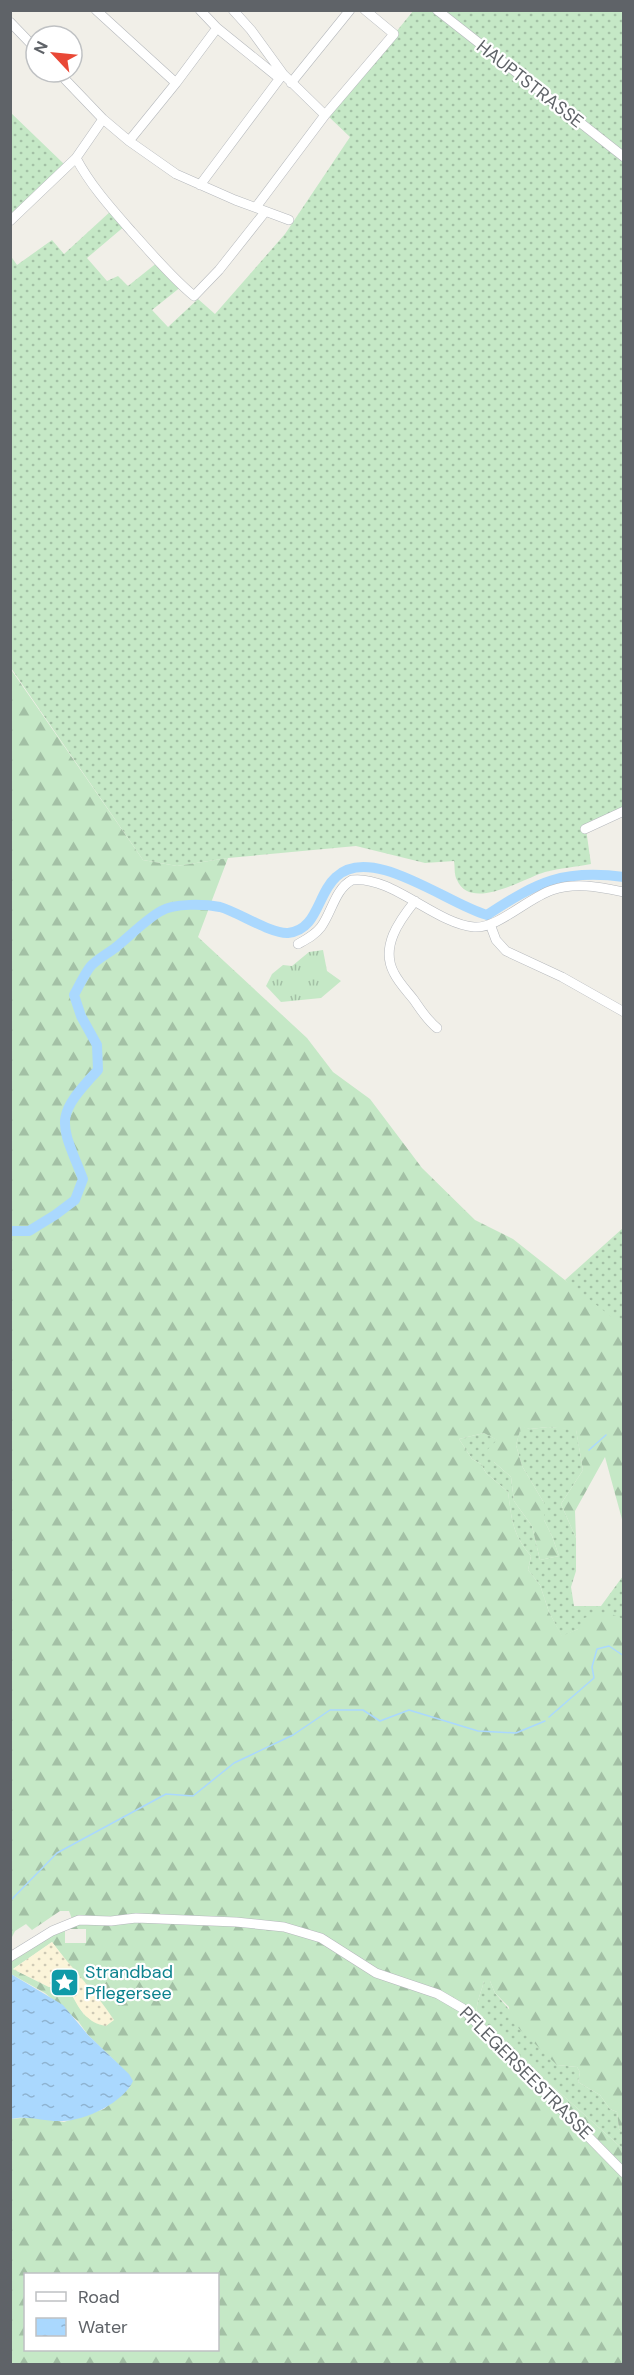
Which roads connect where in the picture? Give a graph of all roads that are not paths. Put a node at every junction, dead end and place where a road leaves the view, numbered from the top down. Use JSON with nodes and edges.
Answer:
{"nodes":[{"id":1,"x":96,"y":10,"type":"edge"},
{"id":2,"x":200,"y":10,"type":"edge"},
{"id":3,"x":233,"y":10,"type":"edge"},
{"id":4,"x":350,"y":10,"type":"edge"},
{"id":5,"x":365,"y":10,"type":"edge"},
{"id":6,"x":437,"y":10,"type":"edge"},
{"id":7,"x":10,"y":22,"type":"edge"},
{"id":8,"x":217,"y":28,"type":"junction"},
{"id":9,"x":24,"y":37,"type":"edge"},
{"id":10,"x":281,"y":76,"type":"junction"},
{"id":11,"x":176,"y":83,"type":"junction"},
{"id":12,"x":291,"y":83,"type":"junction"},
{"id":13,"x":69,"y":84,"type":"edge"},
{"id":14,"x":326,"y":116,"type":"junction"},
{"id":15,"x":103,"y":119,"type":"junction"},
{"id":16,"x":129,"y":141,"type":"junction"},
{"id":17,"x":624,"y":157,"type":"edge"},
{"id":18,"x":76,"y":158,"type":"junction"},
{"id":19,"x":200,"y":185,"type":"junction"},
{"id":20,"x":256,"y":207,"type":"junction"},
{"id":21,"x":265,"y":212,"type":"junction"},
{"id":22,"x":289,"y":220,"type":"dead end"},
{"id":23,"x":10,"y":221,"type":"edge"},
{"id":24,"x":624,"y":811,"type":"edge"},
{"id":25,"x":585,"y":829,"type":"dead end"},
{"id":26,"x":624,"y":892,"type":"edge"},
{"id":27,"x":415,"y":901,"type":"junction"},
{"id":28,"x":490,"y":924,"type":"junction"},
{"id":29,"x":298,"y":944,"type":"dead end"},
{"id":30,"x":624,"y":1012,"type":"edge"},
{"id":31,"x":437,"y":1028,"type":"dead end"},
{"id":32,"x":10,"y":1957,"type":"edge"},
{"id":33,"x":624,"y":2173,"type":"edge"}],
"edges":[{"from":1,"to":11,"type":"street"},
{"from":2,"to":8,"type":"street"},
{"from":3,"to":10,"type":"street"},
{"from":4,"to":12,"type":"street"},
{"from":5,"to":14,"type":"street"},
{"from":6,"to":17,"type":"street","name":"HAUPTSTRASSE"},
{"from":7,"to":9,"type":"street"},
{"from":8,"to":10,"type":"street"},
{"from":8,"to":11,"type":"street"},
{"from":10,"to":12,"type":"street"},
{"from":10,"to":19,"type":"street"},
{"from":11,"to":16,"type":"street"},
{"from":12,"to":14,"type":"street"},
{"from":13,"to":15,"type":"street"},
{"from":14,"to":20,"type":"street"},
{"from":15,"to":16,"type":"street"},
{"from":15,"to":18,"type":"street"},
{"from":16,"to":19,"type":"street"},
{"from":18,"to":21,"type":"street"},
{"from":18,"to":23,"type":"street"},
{"from":19,"to":20,"type":"street"},
{"from":20,"to":21,"type":"street"},
{"from":21,"to":22,"type":"street"},
{"from":24,"to":25,"type":"street"},
{"from":26,"to":28,"type":"street"},
{"from":27,"to":28,"type":"street"},
{"from":27,"to":29,"type":"street"},
{"from":27,"to":31,"type":"street"},
{"from":28,"to":30,"type":"street"},
{"from":32,"to":33,"type":"street","name":"PFLEGERSEESTRASSE"}]}
